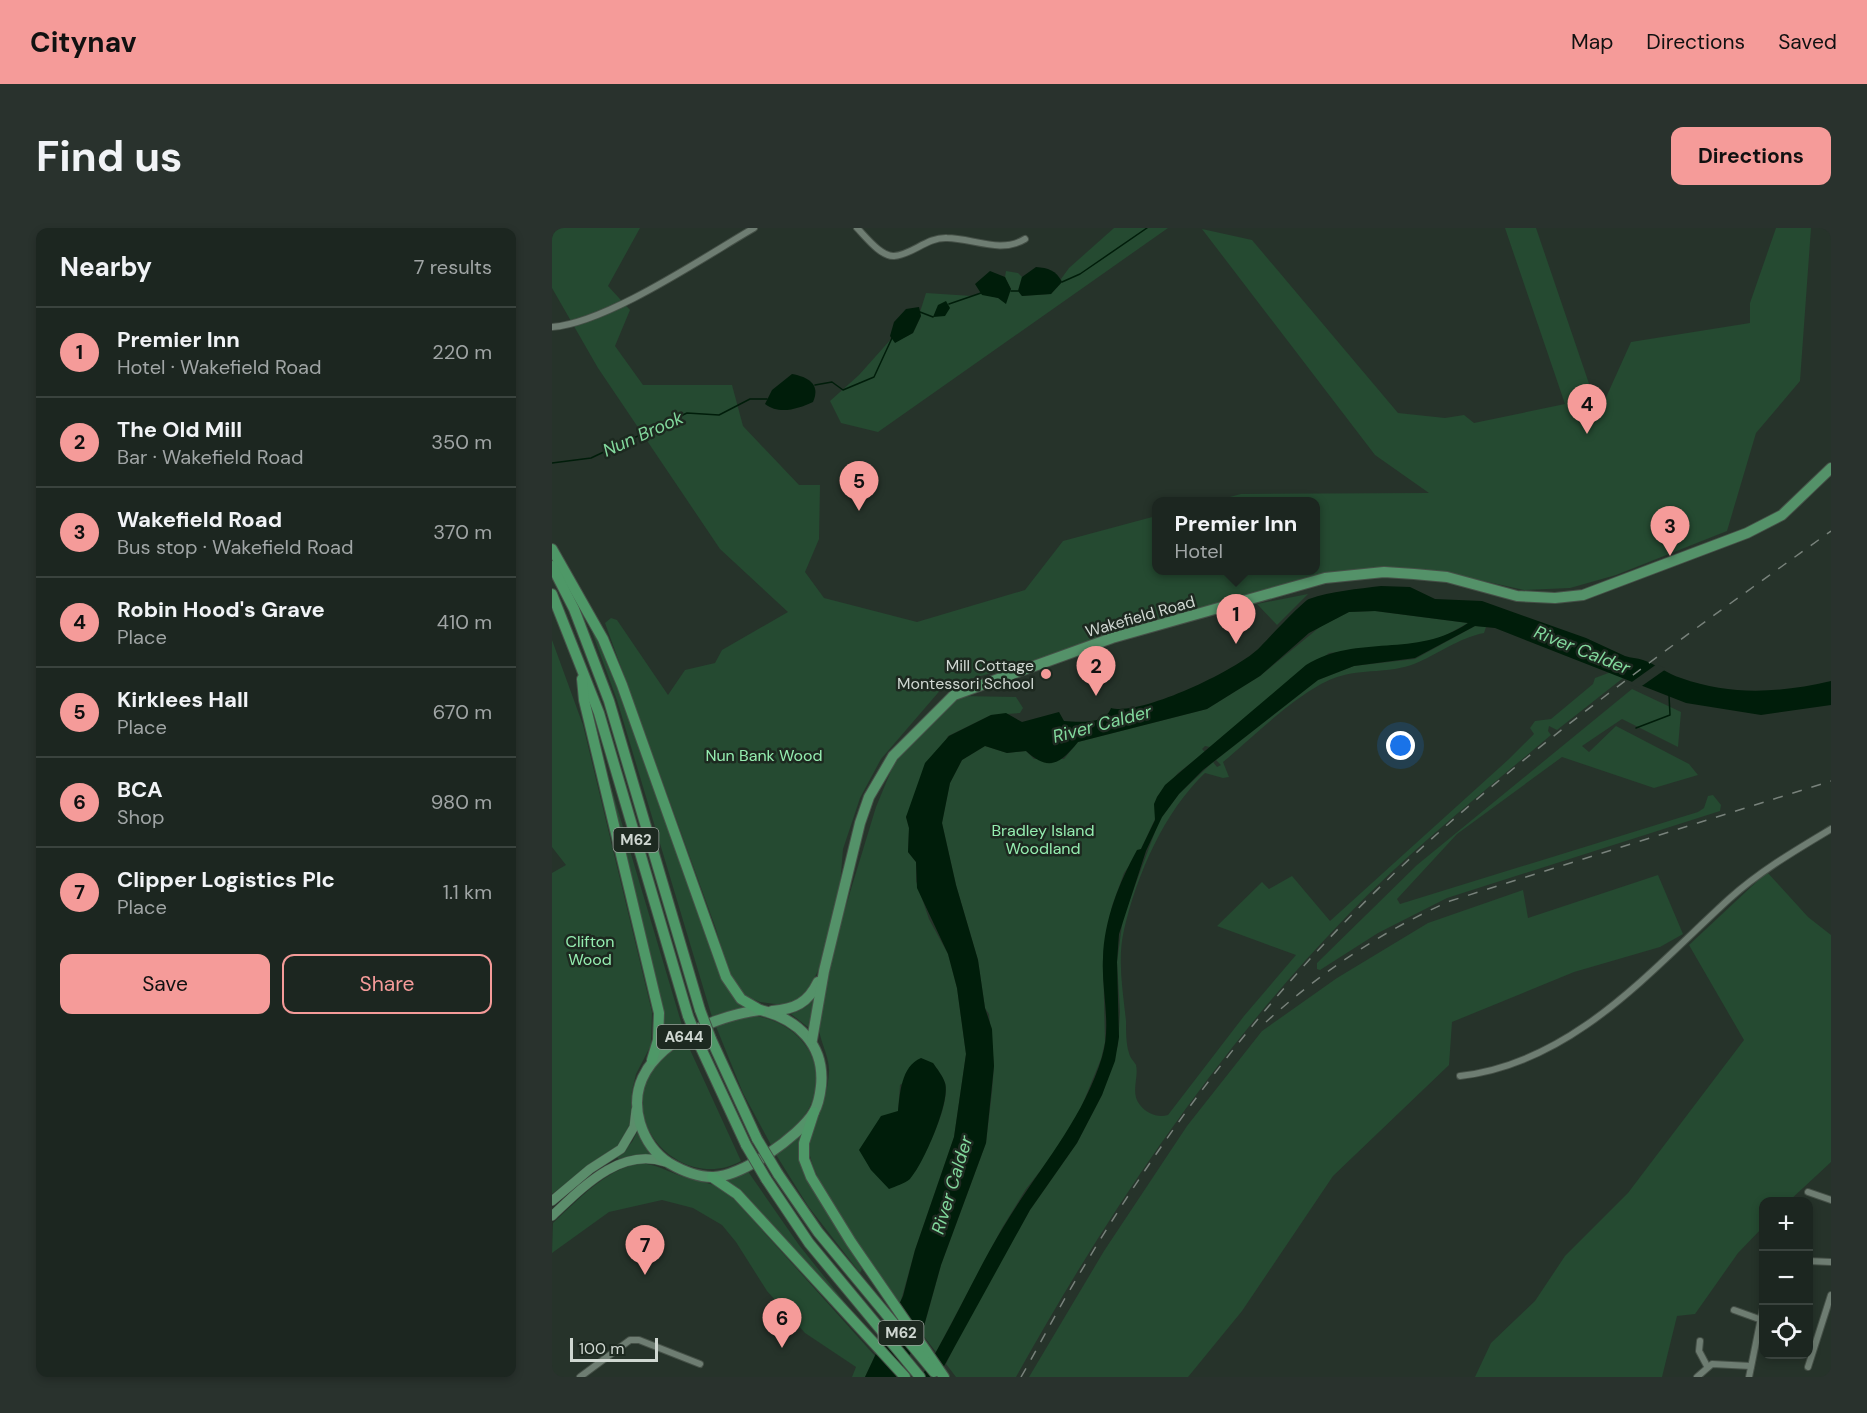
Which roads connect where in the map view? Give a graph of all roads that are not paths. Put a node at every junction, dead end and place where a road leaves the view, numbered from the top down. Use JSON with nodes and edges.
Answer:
{"nodes":[{"id":1,"x":754,"y":228,"type":"edge"},
{"id":2,"x":857,"y":228,"type":"edge"},
{"id":3,"x":1025,"y":239,"type":"dead end"},
{"id":4,"x":552,"y":327,"type":"edge"},
{"id":5,"x":1831,"y":468,"type":"edge"},
{"id":6,"x":552,"y":549,"type":"edge"},
{"id":7,"x":552,"y":566,"type":"edge"},
{"id":8,"x":552,"y":594,"type":"edge"},
{"id":9,"x":580,"y":664,"type":"junction"},
{"id":10,"x":1831,"y":829,"type":"edge"},
{"id":11,"x":824,"y":971,"type":"junction"},
{"id":12,"x":764,"y":1011,"type":"junction"},
{"id":13,"x":812,"y":1040,"type":"junction"},
{"id":14,"x":652,"y":1060,"type":"junction"},
{"id":15,"x":1460,"y":1076,"type":"dead end"},
{"id":16,"x":636,"y":1107,"type":"junction"},
{"id":17,"x":814,"y":1112,"type":"junction"},
{"id":18,"x":670,"y":1164,"type":"junction"},
{"id":19,"x":712,"y":1177,"type":"junction"},
{"id":20,"x":1810,"y":1197,"type":"edge"},
{"id":21,"x":1831,"y":1200,"type":"edge"},
{"id":22,"x":552,"y":1201,"type":"edge"},
{"id":23,"x":552,"y":1216,"type":"edge"},
{"id":24,"x":1813,"y":1261,"type":"edge"},
{"id":25,"x":1831,"y":1262,"type":"edge"},
{"id":26,"x":1831,"y":1295,"type":"edge"},
{"id":27,"x":1734,"y":1310,"type":"dead end"},
{"id":28,"x":1759,"y":1319,"type":"joint"},
{"id":29,"x":1700,"y":1341,"type":"dead end"},
{"id":30,"x":1806,"y":1362,"type":"dead end"},
{"id":31,"x":700,"y":1364,"type":"dead end"},
{"id":32,"x":1707,"y":1366,"type":"junction"},
{"id":33,"x":1751,"y":1366,"type":"junction"},
{"id":34,"x":580,"y":1377,"type":"edge"},
{"id":35,"x":905,"y":1377,"type":"edge"},
{"id":36,"x":920,"y":1377,"type":"edge"},
{"id":37,"x":938,"y":1377,"type":"edge"},
{"id":38,"x":944,"y":1377,"type":"edge"},
{"id":39,"x":1697,"y":1377,"type":"edge"},
{"id":40,"x":1749,"y":1377,"type":"edge"}],
"edges":[{"from":1,"to":4,"type":"street"},
{"from":2,"to":3,"type":"street"},
{"from":5,"to":11,"type":"highway","name":"Wakefield Road","number":"A644"},
{"from":6,"to":12,"type":"highway"},
{"from":7,"to":37,"type":"highway","number":"M62","bridge":true},
{"from":8,"to":9,"type":"highway","number":"M62"},
{"from":9,"to":14,"type":"highway"},
{"from":9,"to":36,"type":"highway","number":"M62","bridge":true},
{"from":10,"to":15,"type":"street"},
{"from":11,"to":12,"type":"highway","name":"Wakefield Road","number":"A644"},
{"from":11,"to":13,"type":"highway","name":"Wakefield Road","number":"A644"},
{"from":12,"to":13,"type":"highway"},
{"from":12,"to":14,"type":"highway","number":"A644"},
{"from":13,"to":17,"type":"highway","number":"A644"},
{"from":14,"to":16,"type":"highway","number":"A644"},
{"from":16,"to":18,"type":"highway"},
{"from":16,"to":22,"type":"main road","number":"A644"},
{"from":17,"to":19,"type":"highway"},
{"from":17,"to":38,"type":"highway"},
{"from":18,"to":19,"type":"highway"},
{"from":18,"to":23,"type":"main road"},
{"from":19,"to":35,"type":"highway"},
{"from":20,"to":21,"type":"street"},
{"from":24,"to":25,"type":"street"},
{"from":26,"to":30,"type":"street"},
{"from":27,"to":28,"type":"street"},
{"from":28,"to":33,"type":"street"},
{"from":29,"to":32,"type":"street"},
{"from":31,"to":34,"type":"street"},
{"from":32,"to":33,"type":"street"},
{"from":32,"to":39,"type":"street"},
{"from":33,"to":40,"type":"street"}]}
